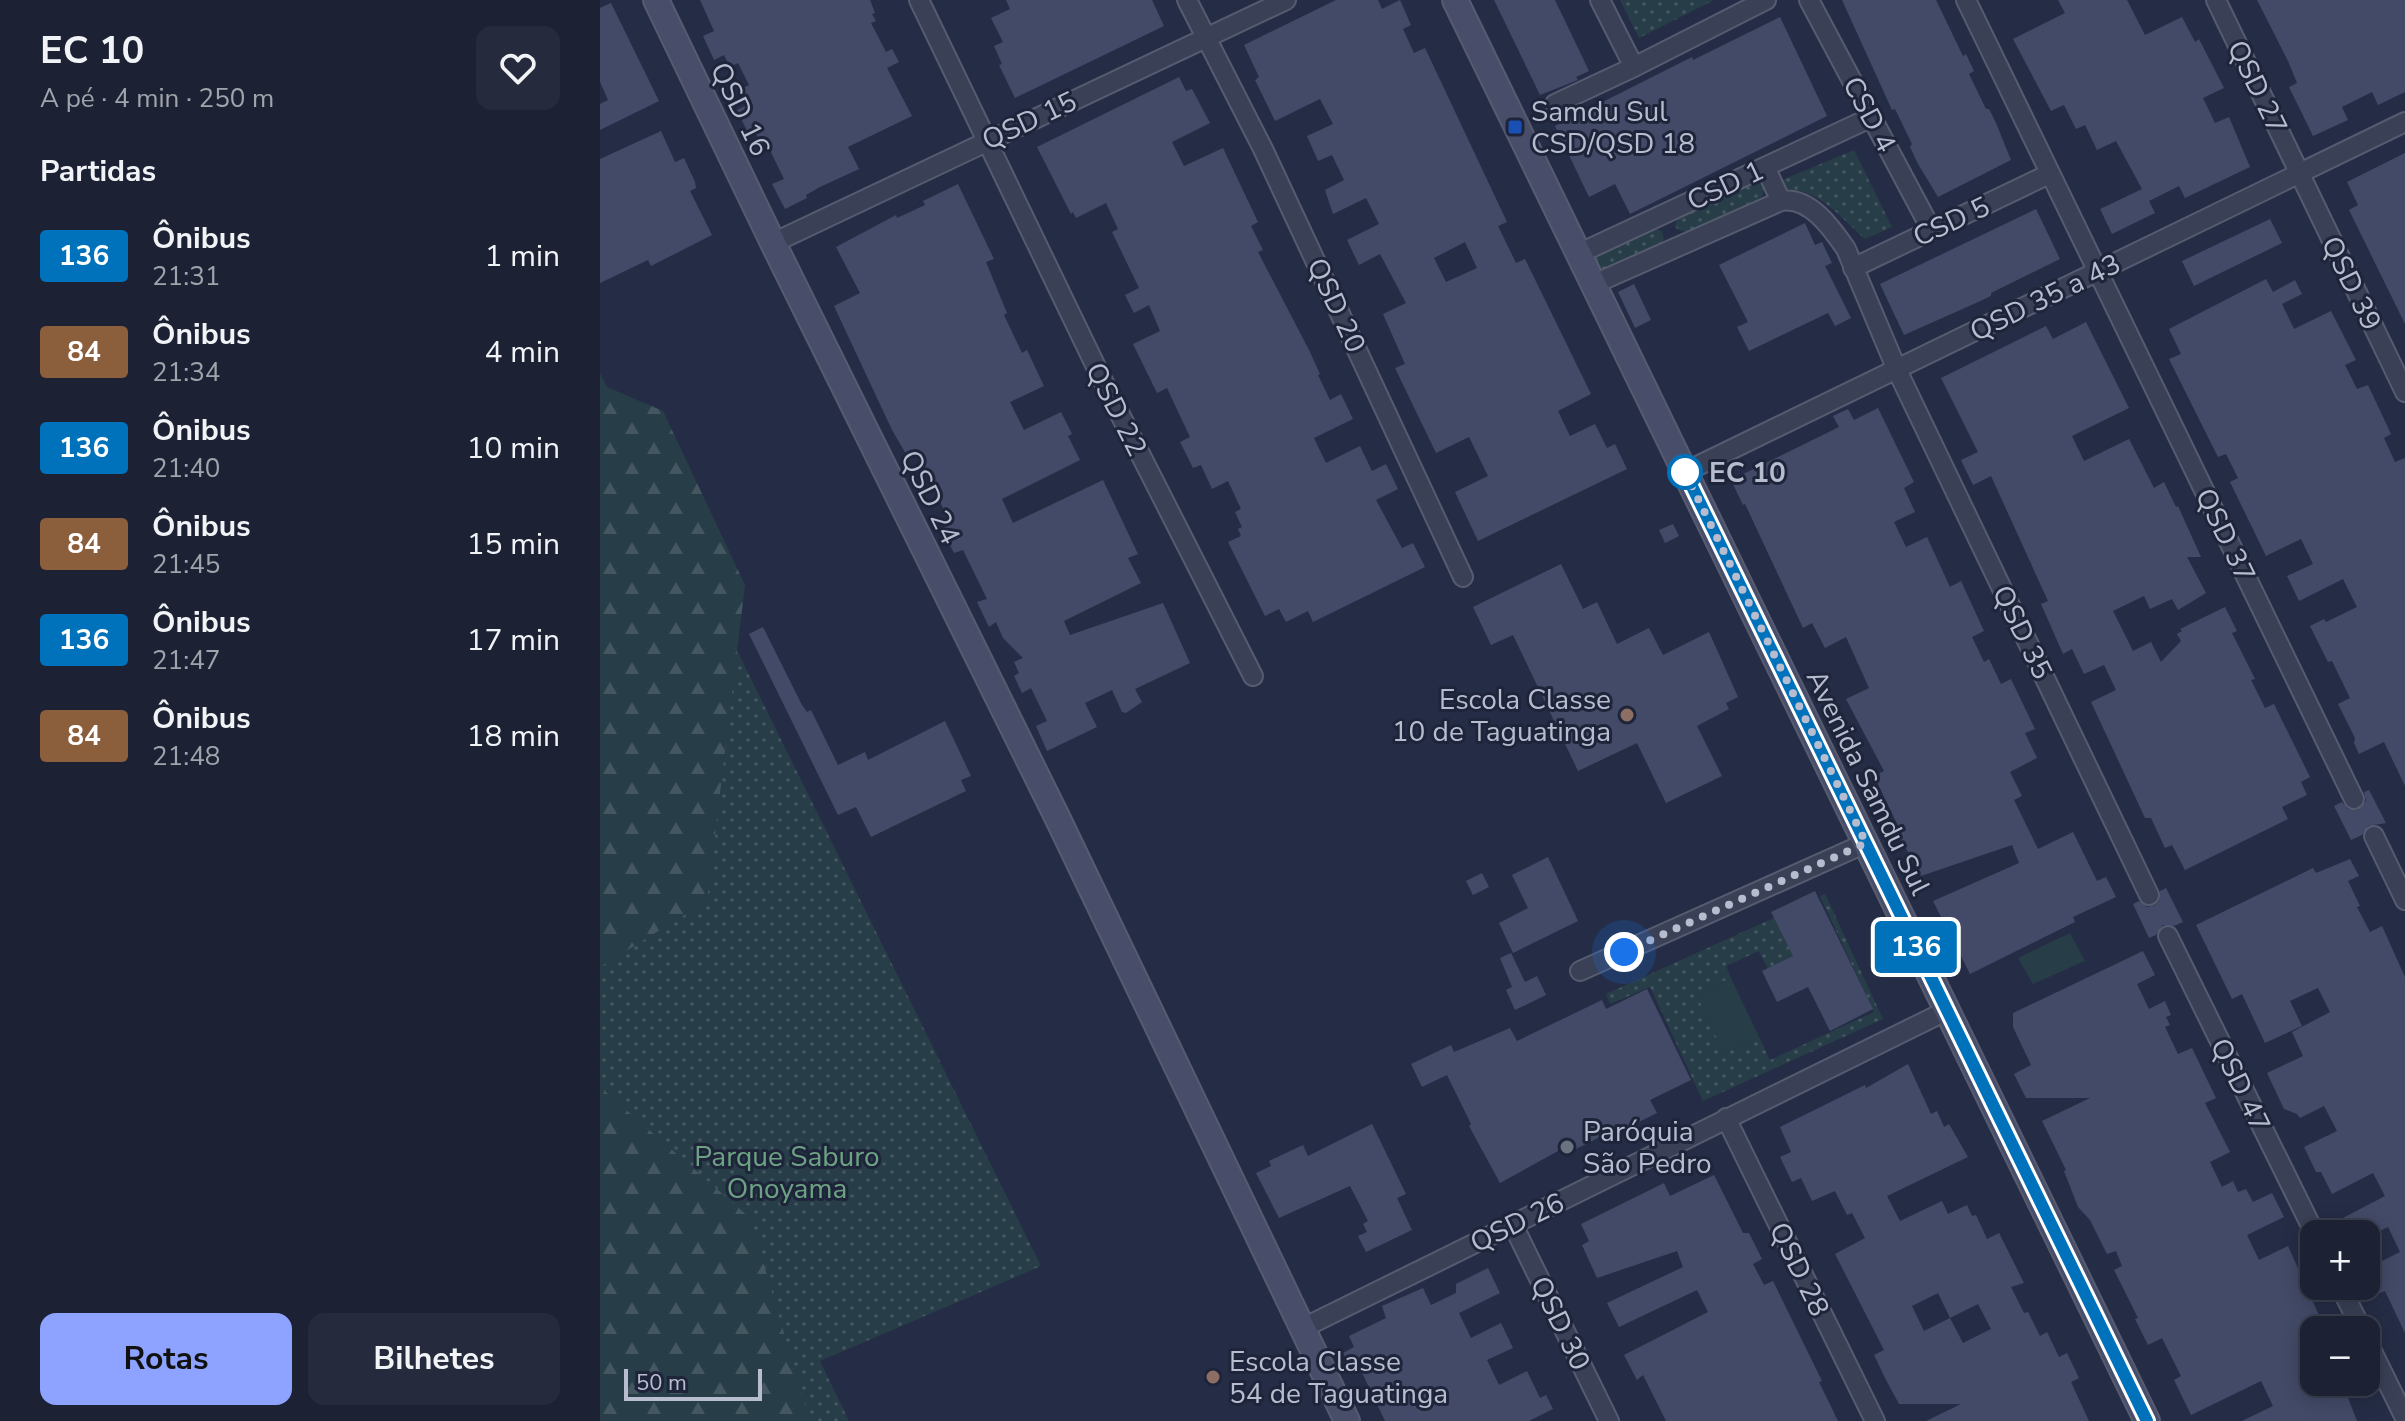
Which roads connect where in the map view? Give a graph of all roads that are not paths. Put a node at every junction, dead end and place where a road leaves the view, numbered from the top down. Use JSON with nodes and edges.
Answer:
{"nodes":[{"id":1,"x":656,"y":0,"type":"edge"},
{"id":2,"x":919,"y":0,"type":"edge"},
{"id":3,"x":1187,"y":0,"type":"edge"},
{"id":4,"x":1286,"y":0,"type":"edge"},
{"id":5,"x":1455,"y":0,"type":"edge"},
{"id":6,"x":1600,"y":0,"type":"edge"},
{"id":7,"x":1766,"y":0,"type":"edge"},
{"id":8,"x":1809,"y":0,"type":"edge"},
{"id":9,"x":1966,"y":0,"type":"edge"},
{"id":10,"x":2216,"y":0,"type":"edge"},
{"id":11,"x":1205,"y":37,"type":"junction"},
{"id":12,"x":1634,"y":67,"type":"junction"},
{"id":13,"x":1555,"y":104,"type":"dead end"},
{"id":14,"x":1872,"y":117,"type":"junction"},
{"id":15,"x":2405,"y":122,"type":"edge"},
{"id":16,"x":987,"y":140,"type":"junction"},
{"id":17,"x":1765,"y":167,"type":"junction"},
{"id":18,"x":2299,"y":173,"type":"junction"},
{"id":19,"x":2049,"y":174,"type":"junction"},
{"id":20,"x":1781,"y":201,"type":"junction"},
{"id":21,"x":1662,"y":215,"type":"junction"},
{"id":22,"x":1931,"y":229,"type":"junction"},
{"id":23,"x":773,"y":243,"type":"junction"},
{"id":24,"x":1677,"y":246,"type":"junction"},
{"id":25,"x":1578,"y":254,"type":"junction"},
{"id":26,"x":1853,"y":268,"type":"junction"},
{"id":27,"x":2098,"y":271,"type":"junction"},
{"id":28,"x":1594,"y":284,"type":"junction"},
{"id":29,"x":1897,"y":370,"type":"junction"},
{"id":30,"x":2405,"y":392,"type":"edge"},
{"id":31,"x":1685,"y":472,"type":"junction"},
{"id":32,"x":1463,"y":577,"type":"dead end"},
{"id":33,"x":1253,"y":676,"type":"dead end"},
{"id":34,"x":2354,"y":799,"type":"dead end"},
{"id":35,"x":2374,"y":836,"type":"dead end"},
{"id":36,"x":1866,"y":843,"type":"junction"},
{"id":37,"x":2149,"y":895,"type":"dead end"},
{"id":38,"x":2405,"y":900,"type":"edge"},
{"id":39,"x":2168,"y":936,"type":"dead end"},
{"id":40,"x":1580,"y":971,"type":"dead end"},
{"id":41,"x":1946,"y":1011,"type":"junction"},
{"id":42,"x":1726,"y":1118,"type":"junction"},
{"id":43,"x":2308,"y":1220,"type":"edge"},
{"id":44,"x":1513,"y":1225,"type":"junction"},
{"id":45,"x":1303,"y":1328,"type":"junction"},
{"id":46,"x":2380,"y":1367,"type":"edge"},
{"id":47,"x":2405,"y":1418,"type":"edge"},
{"id":48,"x":1347,"y":1421,"type":"edge"},
{"id":49,"x":1609,"y":1421,"type":"edge"},
{"id":50,"x":1875,"y":1421,"type":"edge"},
{"id":51,"x":2147,"y":1421,"type":"edge"}],
"edges":[{"from":1,"to":23,"type":"street","name":"QSD 16"},
{"from":2,"to":16,"type":"street","name":"QSD 22"},
{"from":3,"to":11,"type":"street","name":"QSD 20"},
{"from":4,"to":11,"type":"street","name":"QSD 15"},
{"from":5,"to":25,"type":"street","name":"Avenida Samdu Sul"},
{"from":6,"to":12,"type":"street"},
{"from":7,"to":12,"type":"street"},
{"from":8,"to":14,"type":"street","name":"CSD 4"},
{"from":9,"to":19,"type":"street","name":"QSD 37"},
{"from":10,"to":18,"type":"street","name":"QSD 27"},
{"from":11,"to":16,"type":"street","name":"QSD 15"},
{"from":11,"to":32,"type":"street","name":"QSD 20"},
{"from":12,"to":13,"type":"street"},
{"from":14,"to":17,"type":"street","name":"CSD 1"},
{"from":14,"to":22,"type":"street","name":"CSD 4"},
{"from":15,"to":18,"type":"street","name":"QSD 35 a 43"},
{"from":16,"to":23,"type":"street","name":"QSD 15"},
{"from":16,"to":33,"type":"street","name":"QSD 22"},
{"from":17,"to":20,"type":"street"},
{"from":17,"to":21,"type":"street","name":"CSD 1"},
{"from":18,"to":27,"type":"street","name":"QSD 35 a 43"},
{"from":18,"to":30,"type":"street","name":"QSD 39"},
{"from":19,"to":22,"type":"street","name":"CSD 5"},
{"from":19,"to":27,"type":"street","name":"QSD 37"},
{"from":20,"to":24,"type":"street"},
{"from":20,"to":26,"type":"street","name":"QSD 35"},
{"from":21,"to":24,"type":"street"},
{"from":21,"to":25,"type":"street","name":"CSD 1"},
{"from":22,"to":26,"type":"street","name":"CSD 5"},
{"from":23,"to":45,"type":"street","name":"QSD 24"},
{"from":24,"to":28,"type":"street"},
{"from":25,"to":28,"type":"street","name":"Avenida Samdu Sul"},
{"from":26,"to":29,"type":"street","name":"QSD 35"},
{"from":27,"to":29,"type":"street","name":"QSD 35 a 43"},
{"from":27,"to":34,"type":"street","name":"QSD 37"},
{"from":28,"to":31,"type":"street","name":"Avenida Samdu Sul"},
{"from":29,"to":31,"type":"street","name":"QSD 35 a 43"},
{"from":29,"to":37,"type":"street","name":"QSD 35"},
{"from":31,"to":36,"type":"street","name":"Avenida Samdu Sul"},
{"from":35,"to":38,"type":"street"},
{"from":36,"to":40,"type":"street"},
{"from":36,"to":41,"type":"street","name":"Avenida Samdu Sul"},
{"from":39,"to":43,"type":"street","name":"QSD 47"},
{"from":41,"to":42,"type":"street","name":"QSD 26"},
{"from":41,"to":51,"type":"street","name":"Avenida Samdu Sul"},
{"from":42,"to":44,"type":"street","name":"QSD 26"},
{"from":42,"to":50,"type":"street","name":"QSD 28"},
{"from":44,"to":45,"type":"street","name":"QSD 26"},
{"from":44,"to":49,"type":"street","name":"QSD 30"},
{"from":45,"to":48,"type":"street","name":"QSD 24"},
{"from":46,"to":47,"type":"street"}]}
